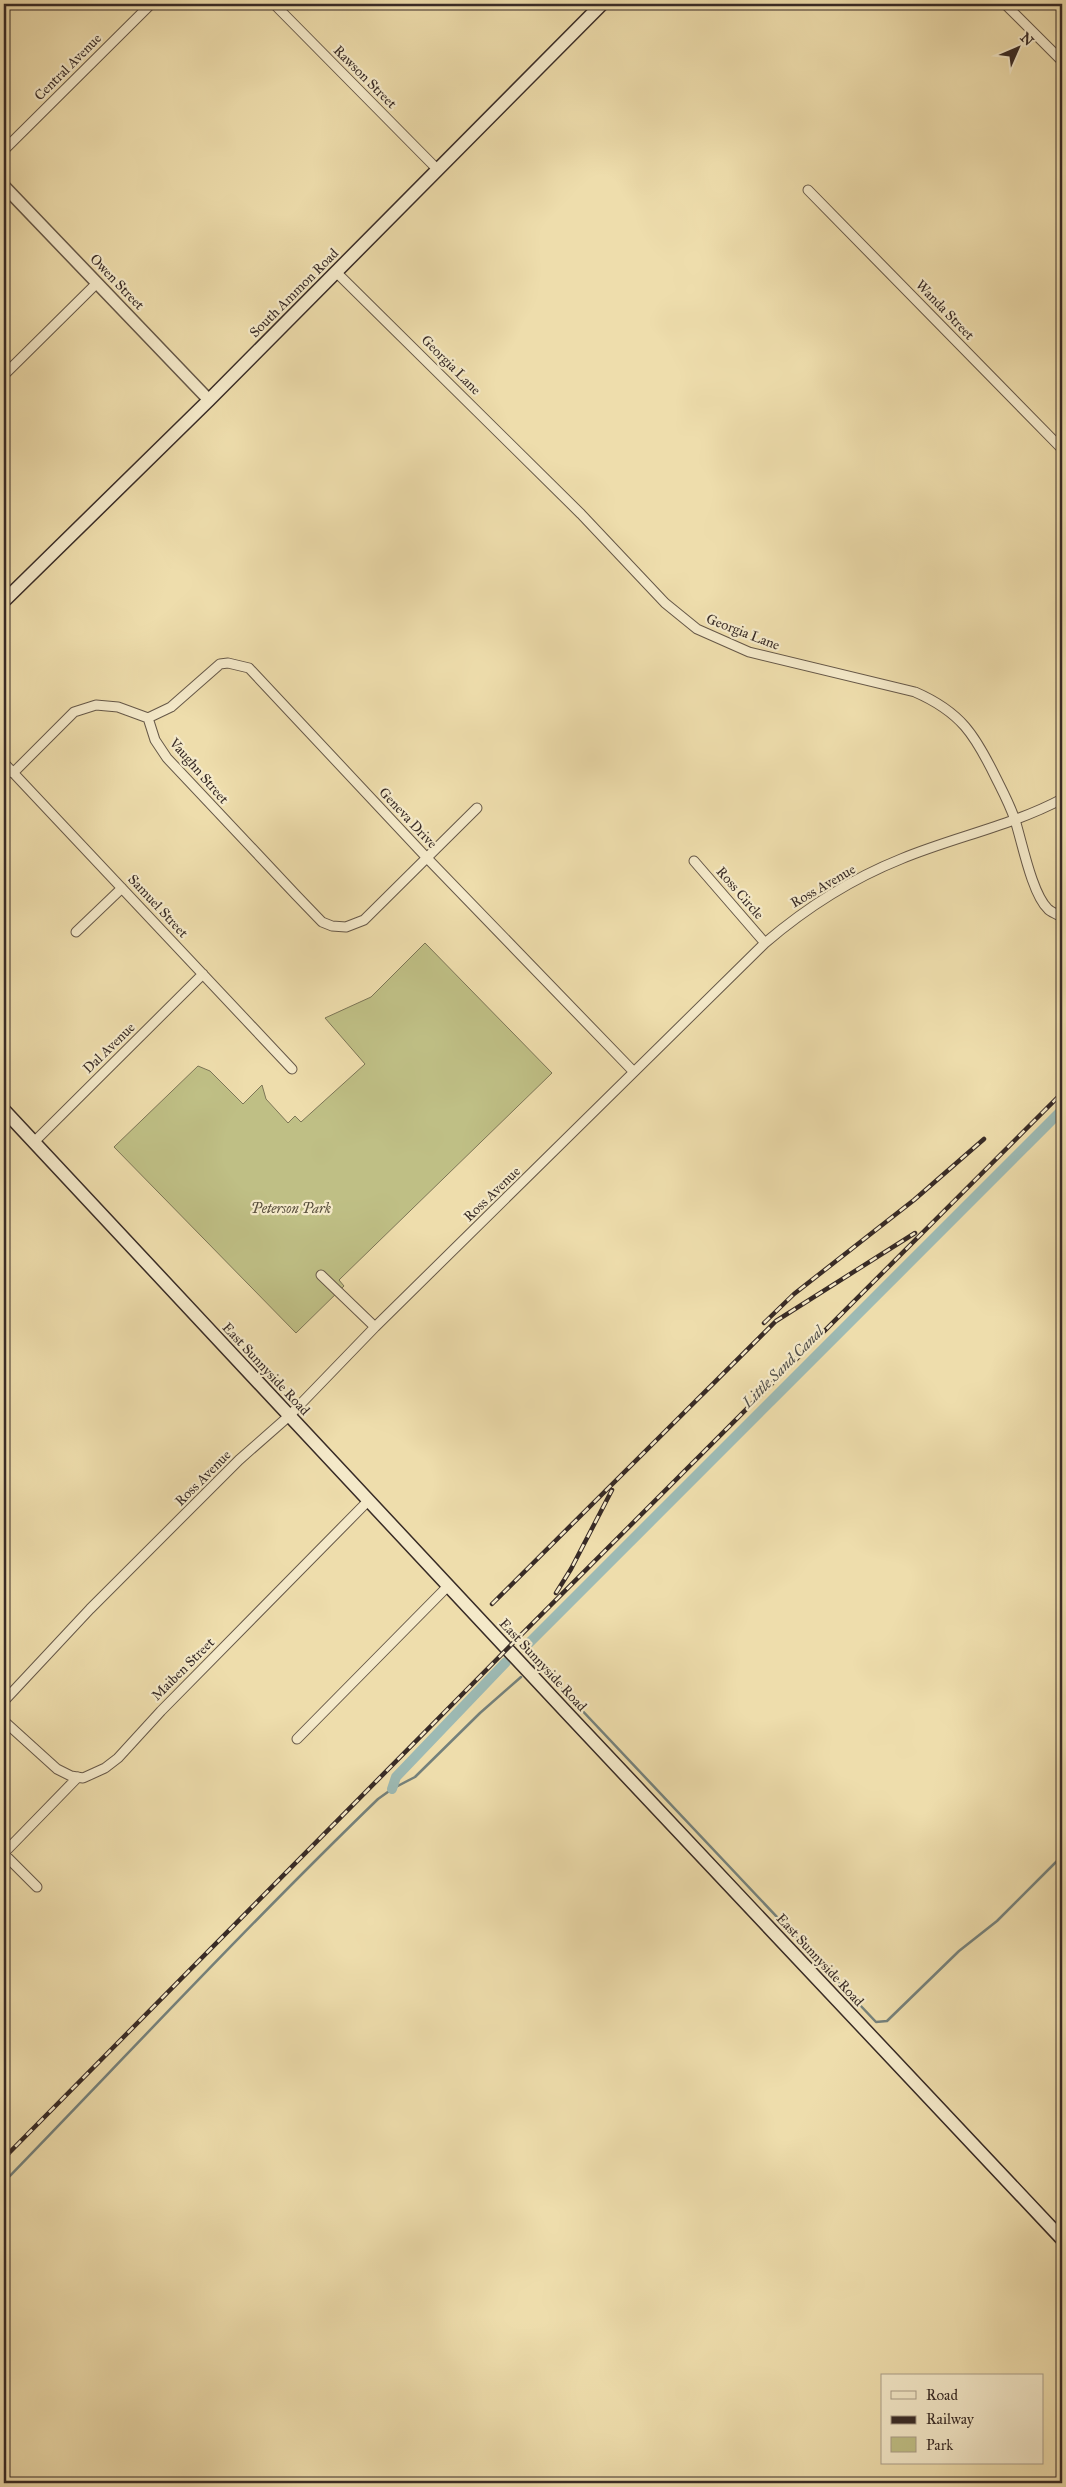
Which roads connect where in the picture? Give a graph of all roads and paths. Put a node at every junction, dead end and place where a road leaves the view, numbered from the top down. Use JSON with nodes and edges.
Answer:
{"nodes":[{"id":1,"x":151,"y":4,"type":"edge"},
{"id":2,"x":274,"y":4,"type":"edge"},
{"id":3,"x":602,"y":4,"type":"edge"},
{"id":4,"x":1005,"y":4,"type":"edge"},
{"id":5,"x":1062,"y":61,"type":"edge"},
{"id":6,"x":4,"y":150,"type":"edge"},
{"id":7,"x":438,"y":170,"type":"junction"},
{"id":8,"x":4,"y":186,"type":"edge"},
{"id":9,"x":808,"y":190,"type":"dead end"},
{"id":10,"x":336,"y":272,"type":"junction"},
{"id":11,"x":97,"y":283,"type":"junction"},
{"id":12,"x":4,"y":375,"type":"edge"},
{"id":13,"x":209,"y":400,"type":"junction"},
{"id":14,"x":1062,"y":450,"type":"edge"},
{"id":15,"x":4,"y":601,"type":"edge"},
{"id":16,"x":148,"y":718,"type":"junction"},
{"id":17,"x":4,"y":763,"type":"edge"},
{"id":18,"x":13,"y":773,"type":"junction"},
{"id":19,"x":1062,"y":799,"type":"edge"},
{"id":20,"x":476,"y":808,"type":"dead end"},
{"id":21,"x":1015,"y":820,"type":"junction"},
{"id":22,"x":427,"y":858,"type":"junction"},
{"id":23,"x":694,"y":861,"type":"dead end"},
{"id":24,"x":122,"y":888,"type":"junction"},
{"id":25,"x":1061,"y":917,"type":"edge"},
{"id":26,"x":76,"y":932,"type":"dead end"},
{"id":27,"x":765,"y":943,"type":"junction"},
{"id":28,"x":203,"y":974,"type":"junction"},
{"id":29,"x":292,"y":1069,"type":"dead end"},
{"id":30,"x":634,"y":1071,"type":"junction"},
{"id":31,"x":4,"y":1110,"type":"edge"},
{"id":32,"x":34,"y":1142,"type":"junction"},
{"id":33,"x":321,"y":1275,"type":"dead end"},
{"id":34,"x":375,"y":1327,"type":"junction"},
{"id":35,"x":289,"y":1416,"type":"junction"},
{"id":36,"x":368,"y":1501,"type":"junction"},
{"id":37,"x":448,"y":1586,"type":"junction"},
{"id":38,"x":4,"y":1701,"type":"edge"},
{"id":39,"x":4,"y":1721,"type":"edge"},
{"id":40,"x":297,"y":1740,"type":"dead end"},
{"id":41,"x":78,"y":1777,"type":"junction"},
{"id":42,"x":4,"y":1853,"type":"edge"},
{"id":43,"x":37,"y":1887,"type":"dead end"},
{"id":44,"x":1062,"y":2239,"type":"edge"}],
"edges":[{"from":1,"to":6,"type":"street","name":"Central Avenue"},
{"from":2,"to":7,"type":"street","name":"Rawson Street"},
{"from":3,"to":7,"type":"main road","name":"South Ammon Road"},
{"from":4,"to":5,"type":"street"},
{"from":7,"to":10,"type":"main road","name":"South Ammon Road"},
{"from":8,"to":11,"type":"street","name":"Owen Street"},
{"from":9,"to":14,"type":"street","name":"Wanda Street"},
{"from":10,"to":13,"type":"main road","name":"South Ammon Road"},
{"from":10,"to":21,"type":"street","name":"Georgia Lane"},
{"from":11,"to":12,"type":"street"},
{"from":11,"to":13,"type":"street","name":"Owen Street"},
{"from":13,"to":15,"type":"main road","name":"South Ammon Road"},
{"from":16,"to":18,"type":"street"},
{"from":16,"to":22,"type":"street","name":"Geneva Drive"},
{"from":16,"to":22,"type":"street","name":"Vaughn Street"},
{"from":17,"to":18,"type":"street","name":"Samuel Street"},
{"from":18,"to":24,"type":"street","name":"Samuel Street"},
{"from":19,"to":21,"type":"street","name":"Ross Avenue"},
{"from":20,"to":22,"type":"street"},
{"from":21,"to":25,"type":"street","name":"Georgia Lane"},
{"from":21,"to":27,"type":"street","name":"Ross Avenue"},
{"from":22,"to":30,"type":"street","name":"Geneva Drive"},
{"from":23,"to":27,"type":"street","name":"Ross Circle"},
{"from":24,"to":26,"type":"street"},
{"from":24,"to":28,"type":"street","name":"Samuel Street"},
{"from":27,"to":30,"type":"street","name":"Ross Avenue"},
{"from":28,"to":29,"type":"street","name":"Samuel Street"},
{"from":28,"to":32,"type":"street","name":"Dal Avenue"},
{"from":30,"to":34,"type":"street","name":"Ross Avenue"},
{"from":31,"to":32,"type":"main road","name":"East Sunnyside Road"},
{"from":32,"to":35,"type":"main road","name":"East Sunnyside Road"},
{"from":33,"to":34,"type":"street"},
{"from":34,"to":35,"type":"street","name":"Ross Avenue"},
{"from":35,"to":36,"type":"main road","name":"East Sunnyside Road"},
{"from":35,"to":38,"type":"street","name":"Ross Avenue"},
{"from":36,"to":37,"type":"main road","name":"East Sunnyside Road"},
{"from":36,"to":41,"type":"street","name":"Maiben Street"},
{"from":37,"to":40,"type":"street"},
{"from":37,"to":44,"type":"main road","name":"East Sunnyside Road"},
{"from":39,"to":41,"type":"street"},
{"from":41,"to":42,"type":"street"},
{"from":42,"to":43,"type":"street"}]}
